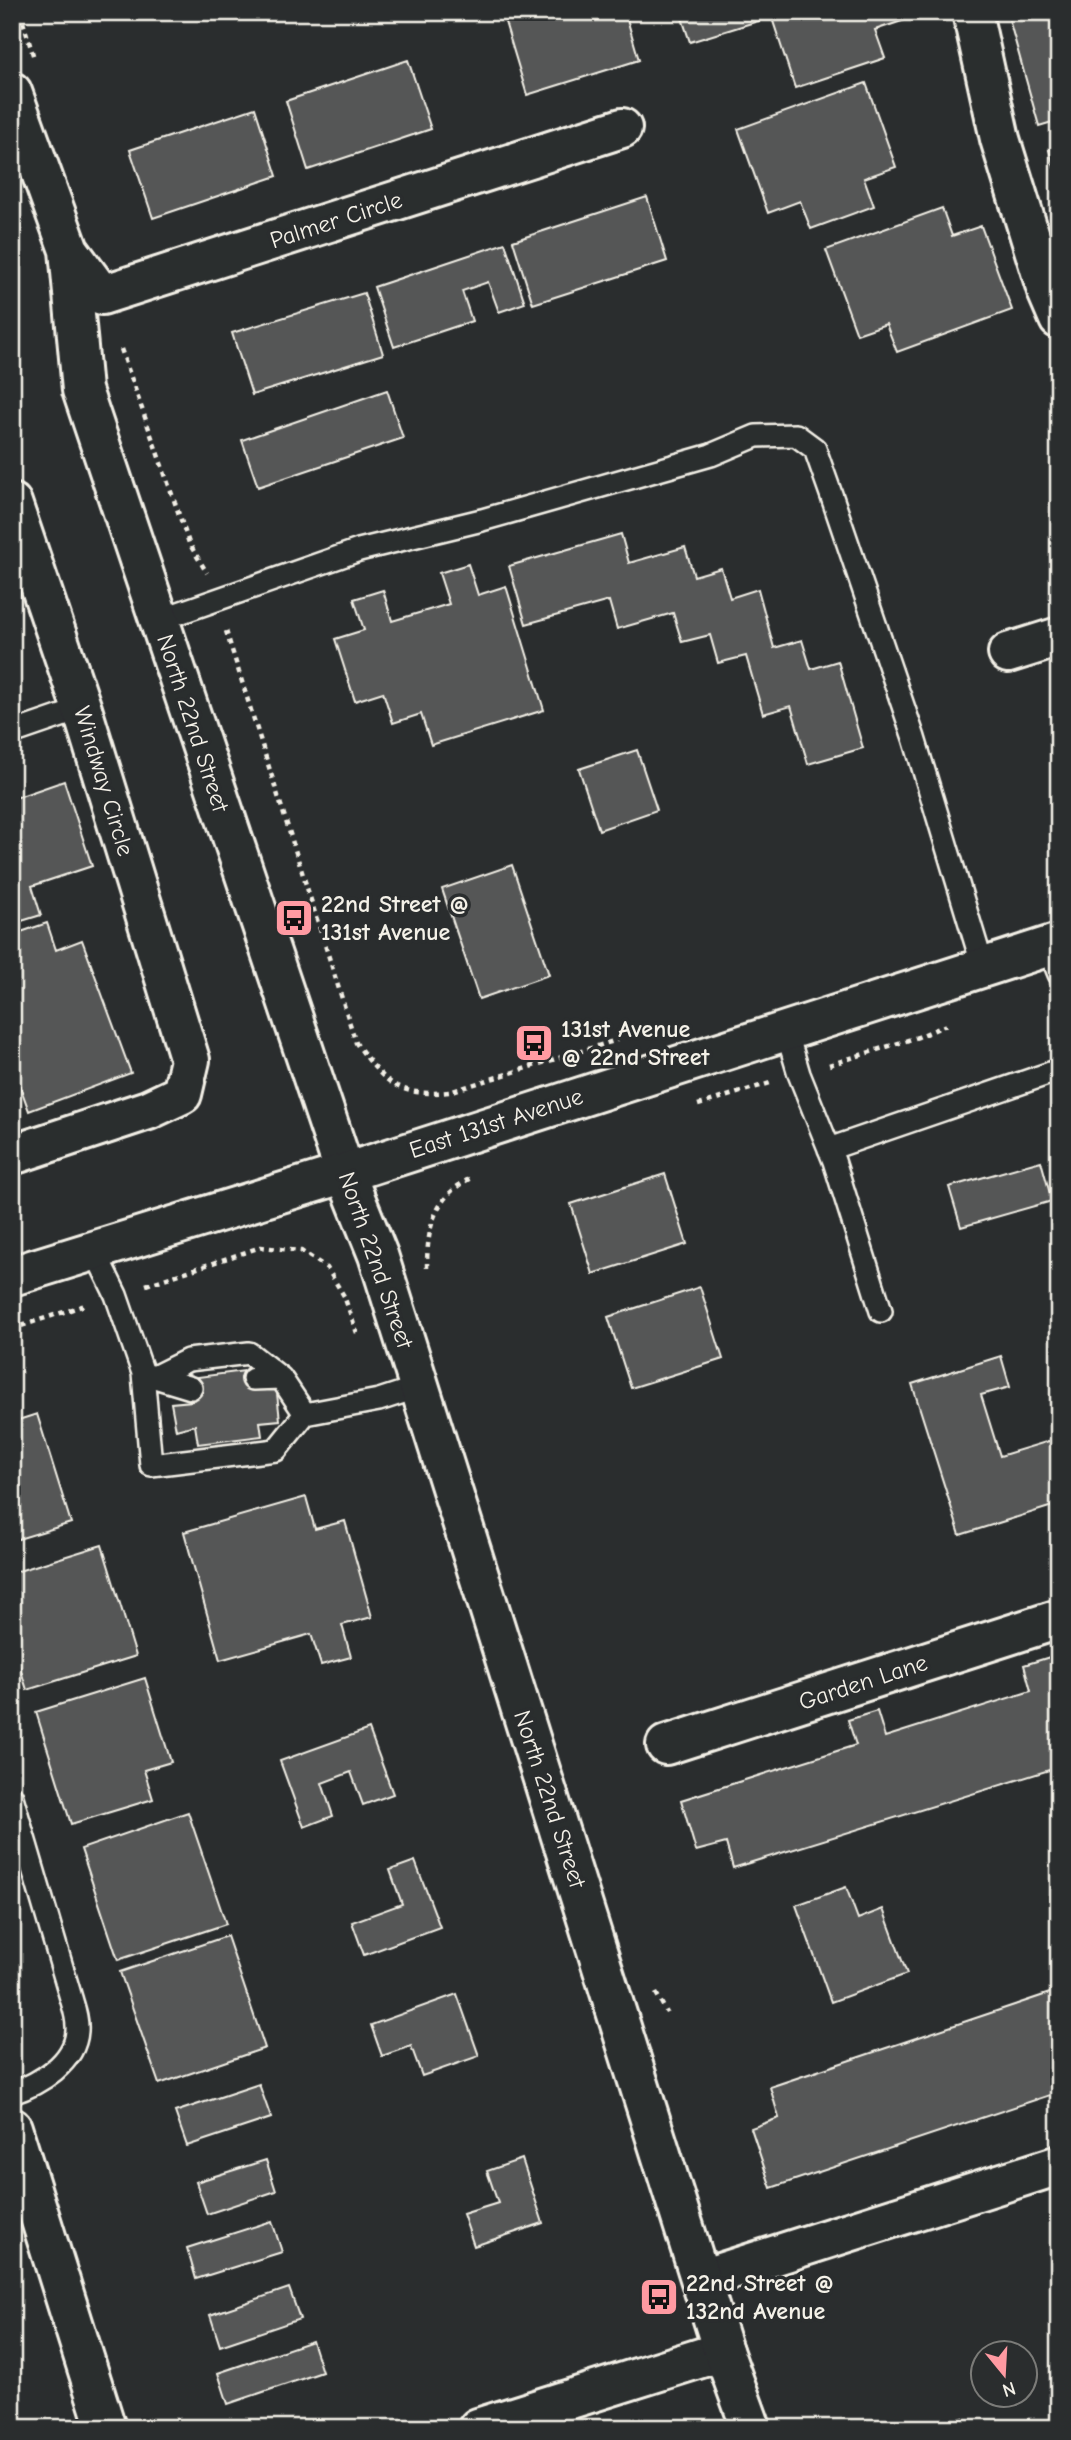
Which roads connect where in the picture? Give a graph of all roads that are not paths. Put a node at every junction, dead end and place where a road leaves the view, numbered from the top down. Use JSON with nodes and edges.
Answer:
{"nodes":[{"id":1,"x":972,"y":12,"type":"edge"},
{"id":2,"x":12,"y":92,"type":"edge"},
{"id":3,"x":622,"y":128,"type":"dead end"},
{"id":4,"x":69,"y":250,"type":"junction"},
{"id":5,"x":1059,"y":319,"type":"edge"},
{"id":6,"x":12,"y":503,"type":"edge"},
{"id":7,"x":159,"y":620,"type":"junction"},
{"id":8,"x":1059,"y":637,"type":"edge"},
{"id":9,"x":1008,"y":653,"type":"dead end"},
{"id":10,"x":82,"y":709,"type":"junction"},
{"id":11,"x":12,"y":733,"type":"edge"},
{"id":12,"x":1055,"y":955,"type":"edge"},
{"id":13,"x":983,"y":967,"type":"junction"},
{"id":14,"x":786,"y":1030,"type":"junction"},
{"id":15,"x":1059,"y":1070,"type":"edge"},
{"id":16,"x":829,"y":1149,"type":"junction"},
{"id":17,"x":12,"y":1154,"type":"edge"},
{"id":18,"x":345,"y":1173,"type":"junction"},
{"id":19,"x":94,"y":1250,"type":"junction"},
{"id":20,"x":12,"y":1276,"type":"edge"},
{"id":21,"x":881,"y":1311,"type":"dead end"},
{"id":22,"x":148,"y":1375,"type":"junction"},
{"id":23,"x":281,"y":1378,"type":"junction"},
{"id":24,"x":253,"y":1379,"type":"dead end"},
{"id":25,"x":419,"y":1387,"type":"junction"},
{"id":26,"x":191,"y":1388,"type":"dead end"},
{"id":27,"x":305,"y":1414,"type":"junction"},
{"id":28,"x":1059,"y":1619,"type":"edge"},
{"id":29,"x":666,"y":1745,"type":"dead end"},
{"id":30,"x":12,"y":1797,"type":"edge"},
{"id":31,"x":12,"y":2093,"type":"edge"},
{"id":32,"x":15,"y":2149,"type":"edge"},
{"id":33,"x":1059,"y":2165,"type":"edge"},
{"id":34,"x":701,"y":2280,"type":"junction"},
{"id":35,"x":723,"y":2351,"type":"junction"},
{"id":36,"x":106,"y":2428,"type":"edge"},
{"id":37,"x":478,"y":2428,"type":"edge"},
{"id":38,"x":751,"y":2428,"type":"edge"}],
"edges":[{"from":1,"to":5,"type":"street"},
{"from":2,"to":4,"type":"street","name":"North 22nd Street"},
{"from":3,"to":4,"type":"street","name":"Palmer Circle"},
{"from":4,"to":7,"type":"street","name":"North 22nd Street"},
{"from":6,"to":10,"type":"street","name":"Windway Circle"},
{"from":7,"to":13,"type":"lane"},
{"from":7,"to":18,"type":"street","name":"North 22nd Street"},
{"from":8,"to":9,"type":"street"},
{"from":10,"to":11,"type":"lane"},
{"from":10,"to":17,"type":"street","name":"Windway Circle"},
{"from":12,"to":13,"type":"street","name":"East 131st Avenue"},
{"from":13,"to":14,"type":"street","name":"East 131st Avenue"},
{"from":14,"to":16,"type":"lane"},
{"from":14,"to":18,"type":"street","name":"East 131st Avenue"},
{"from":15,"to":16,"type":"lane"},
{"from":16,"to":21,"type":"lane"},
{"from":18,"to":19,"type":"street","name":"East 131st Avenue"},
{"from":18,"to":25,"type":"street","name":"North 22nd Street"},
{"from":19,"to":20,"type":"street","name":"East 131st Avenue"},
{"from":19,"to":22,"type":"lane"},
{"from":22,"to":23,"type":"lane"},
{"from":22,"to":26,"type":"lane"},
{"from":22,"to":27,"type":"lane"},
{"from":23,"to":24,"type":"lane"},
{"from":23,"to":27,"type":"lane"},
{"from":25,"to":27,"type":"lane"},
{"from":25,"to":34,"type":"street","name":"North 22nd Street"},
{"from":28,"to":29,"type":"street","name":"Garden Lane"},
{"from":30,"to":31,"type":"lane"},
{"from":32,"to":36,"type":"street"},
{"from":33,"to":34,"type":"street"},
{"from":34,"to":35,"type":"street","name":"North 22nd Street"},
{"from":35,"to":37,"type":"street"},
{"from":35,"to":38,"type":"street","name":"North 22nd Street"}]}
